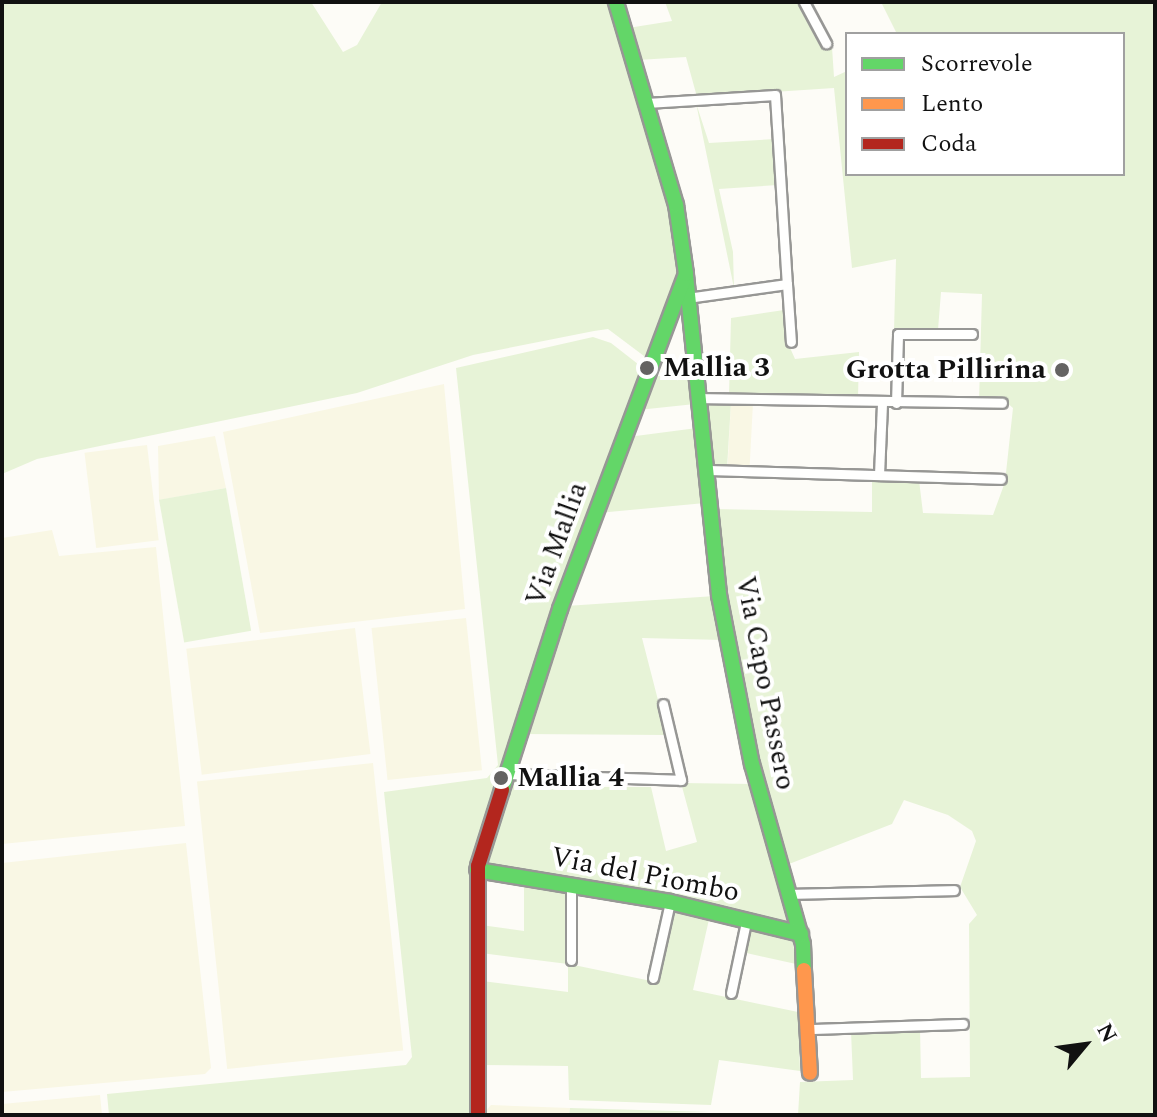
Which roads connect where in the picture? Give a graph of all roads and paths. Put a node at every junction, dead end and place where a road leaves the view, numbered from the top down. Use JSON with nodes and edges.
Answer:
{"nodes":[{"id":1,"x":616,"y":2,"type":"edge"},
{"id":2,"x":804,"y":2,"type":"edge"},
{"id":3,"x":826,"y":43,"type":"dead end"},
{"id":4,"x":647,"y":103,"type":"junction"},
{"id":5,"x":787,"y":284,"type":"junction"},
{"id":6,"x":683,"y":299,"type":"junction"},
{"id":7,"x":972,"y":334,"type":"dead end"},
{"id":8,"x":791,"y":342,"type":"dead end"},
{"id":9,"x":698,"y":398,"type":"junction"},
{"id":10,"x":882,"y":403,"type":"junction"},
{"id":11,"x":896,"y":403,"type":"junction"},
{"id":12,"x":1002,"y":403,"type":"dead end"},
{"id":13,"x":705,"y":470,"type":"junction"},
{"id":14,"x":879,"y":475,"type":"junction"},
{"id":15,"x":1001,"y":479,"type":"dead end"},
{"id":16,"x":663,"y":704,"type":"dead end"},
{"id":17,"x":504,"y":774,"type":"junction"},
{"id":18,"x":477,"y":870,"type":"junction"},
{"id":19,"x":571,"y":884,"type":"junction"},
{"id":20,"x":954,"y":890,"type":"dead end"},
{"id":21,"x":791,"y":894,"type":"junction"},
{"id":22,"x":670,"y":902,"type":"junction"},
{"id":23,"x":746,"y":922,"type":"junction"},
{"id":24,"x":801,"y":934,"type":"junction"},
{"id":25,"x":571,"y":960,"type":"dead end"},
{"id":26,"x":653,"y":978,"type":"dead end"},
{"id":27,"x":731,"y":993,"type":"dead end"},
{"id":28,"x":963,"y":1024,"type":"dead end"},
{"id":29,"x":810,"y":1029,"type":"junction"},
{"id":30,"x":810,"y":1073,"type":"dead end"},
{"id":31,"x":478,"y":1115,"type":"edge"}],
"edges":[{"from":1,"to":4,"type":"street"},
{"from":2,"to":3,"type":"street"},
{"from":4,"to":5,"type":"street"},
{"from":4,"to":6,"type":"street","name":"Via Capo Passero"},
{"from":5,"to":6,"type":"street"},
{"from":5,"to":8,"type":"street"},
{"from":6,"to":9,"type":"street","name":"Via Capo Passero"},
{"from":6,"to":17,"type":"street","name":"Via Mallia"},
{"from":7,"to":11,"type":"street"},
{"from":9,"to":10,"type":"street"},
{"from":9,"to":13,"type":"street","name":"Via Capo Passero"},
{"from":10,"to":11,"type":"street"},
{"from":10,"to":14,"type":"street"},
{"from":11,"to":12,"type":"street"},
{"from":13,"to":14,"type":"street"},
{"from":13,"to":21,"type":"street","name":"Via Capo Passero"},
{"from":14,"to":15,"type":"street"},
{"from":16,"to":17,"type":"street"},
{"from":17,"to":18,"type":"street","name":"Via Mallia"},
{"from":18,"to":19,"type":"street","name":"Via del Piombo"},
{"from":18,"to":31,"type":"street","name":"Via Mallia"},
{"from":19,"to":22,"type":"street","name":"Via del Piombo"},
{"from":19,"to":25,"type":"street"},
{"from":20,"to":21,"type":"street"},
{"from":21,"to":24,"type":"street","name":"Via Capo Passero"},
{"from":22,"to":23,"type":"street","name":"Via del Piombo"},
{"from":22,"to":26,"type":"street"},
{"from":23,"to":24,"type":"street","name":"Via del Piombo"},
{"from":23,"to":27,"type":"street"},
{"from":24,"to":29,"type":"street","name":"Via Capo Passero"},
{"from":28,"to":29,"type":"street"},
{"from":29,"to":30,"type":"street","name":"Via Capo Passero"}]}
